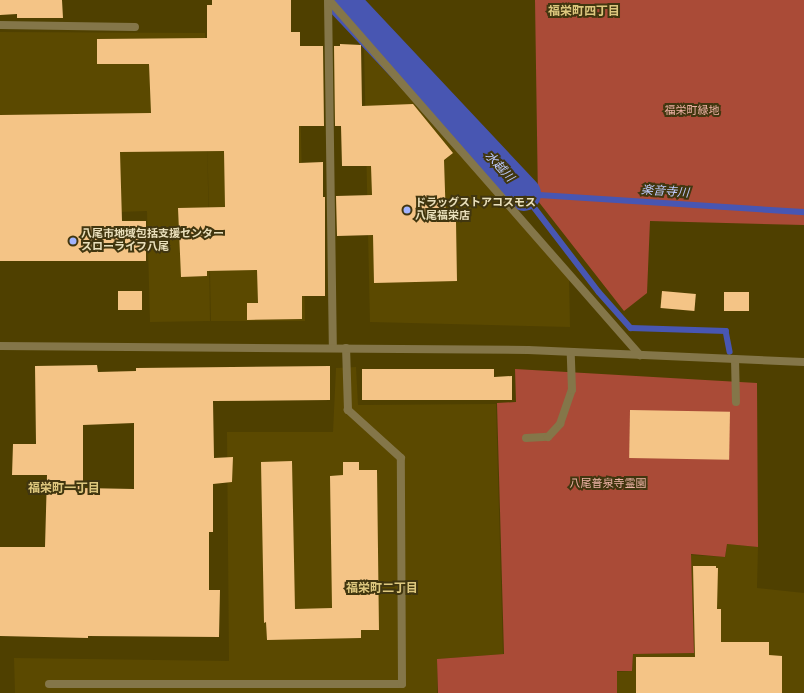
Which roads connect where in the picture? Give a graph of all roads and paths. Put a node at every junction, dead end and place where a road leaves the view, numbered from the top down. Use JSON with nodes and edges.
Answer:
{"nodes":[{"id":1,"x":329,"y":0,"type":"edge"},
{"id":2,"x":0,"y":25,"type":"edge"},
{"id":3,"x":135,"y":27,"type":"dead end"},
{"id":4,"x":0,"y":346,"type":"edge"},
{"id":5,"x":333,"y":348,"type":"junction"},
{"id":6,"x":346,"y":348,"type":"junction"},
{"id":7,"x":571,"y":352,"type":"junction"},
{"id":8,"x":640,"y":355,"type":"junction"},
{"id":9,"x":735,"y":359,"type":"junction"},
{"id":10,"x":804,"y":362,"type":"edge"},
{"id":11,"x":736,"y":402,"type":"dead end"},
{"id":12,"x":526,"y":438,"type":"dead end"},
{"id":13,"x":49,"y":684,"type":"dead end"}],
"edges":[{"from":1,"to":5,"type":"street"},
{"from":1,"to":8,"type":"street"},
{"from":2,"to":3,"type":"street"},
{"from":4,"to":5,"type":"street"},
{"from":5,"to":6,"type":"street"},
{"from":6,"to":7,"type":"street"},
{"from":6,"to":13,"type":"street"},
{"from":7,"to":8,"type":"street"},
{"from":7,"to":12,"type":"street"},
{"from":8,"to":9,"type":"street"},
{"from":9,"to":10,"type":"street"},
{"from":9,"to":11,"type":"street"}]}
